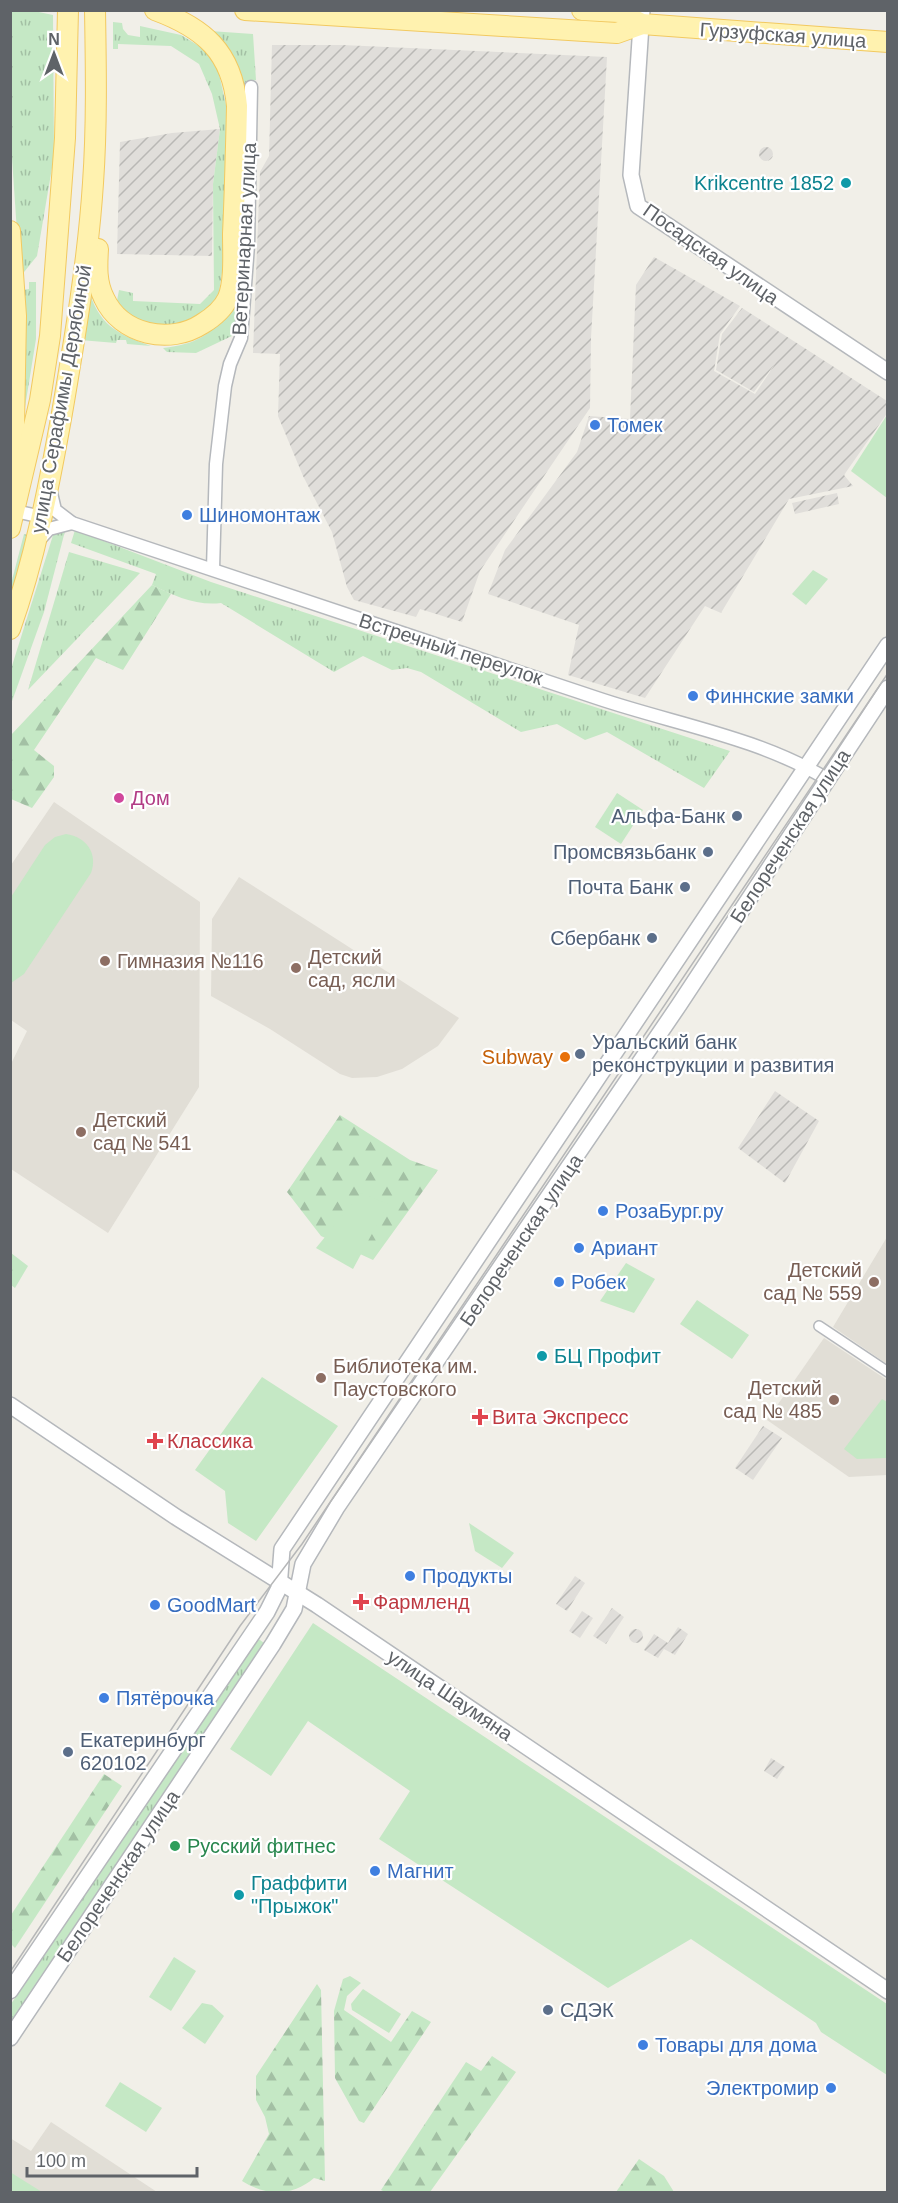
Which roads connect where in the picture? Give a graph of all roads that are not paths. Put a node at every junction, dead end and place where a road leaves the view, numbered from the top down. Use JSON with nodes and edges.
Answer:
{"nodes":[{"id":1,"x":155,"y":10,"type":"edge"},
{"id":2,"x":245,"y":10,"type":"edge"},
{"id":3,"x":582,"y":10,"type":"edge"},
{"id":4,"x":68,"y":13,"type":"edge"},
{"id":5,"x":95,"y":16,"type":"edge"},
{"id":6,"x":642,"y":17,"type":"edge"},
{"id":7,"x":888,"y":42,"type":"edge"},
{"id":8,"x":251,"y":87,"type":"dead end"},
{"id":9,"x":93,"y":184,"type":"junction"},
{"id":10,"x":10,"y":231,"type":"edge"},
{"id":11,"x":888,"y":372,"type":"edge"},
{"id":12,"x":50,"y":478,"type":"junction"},
{"id":13,"x":14,"y":515,"type":"edge"},
{"id":14,"x":42,"y":517,"type":"junction"},
{"id":15,"x":72,"y":523,"type":"junction"},
{"id":16,"x":35,"y":544,"type":"junction"},
{"id":17,"x":213,"y":568,"type":"junction"},
{"id":18,"x":10,"y":629,"type":"edge"},
{"id":19,"x":888,"y":645,"type":"edge"},
{"id":20,"x":888,"y":688,"type":"edge"},
{"id":21,"x":807,"y":767,"type":"junction"},
{"id":22,"x":827,"y":779,"type":"junction"},
{"id":23,"x":819,"y":1326,"type":"dead end"},
{"id":24,"x":888,"y":1372,"type":"edge"},
{"id":25,"x":10,"y":1405,"type":"edge"},
{"id":26,"x":280,"y":1582,"type":"junction"},
{"id":27,"x":297,"y":1593,"type":"junction"},
{"id":28,"x":10,"y":1991,"type":"edge"},
{"id":29,"x":888,"y":1991,"type":"edge"},
{"id":30,"x":10,"y":2038,"type":"edge"}],
"edges":[{"from":1,"to":9,"type":"main road"},
{"from":2,"to":6,"type":"main road","name":"Гурзуфская улица"},
{"from":3,"to":6,"type":"main road","name":"Гурзуфская улица"},
{"from":4,"to":13,"type":"main road","name":"улица Серафимы Дерябиной"},
{"from":5,"to":9,"type":"main road","name":"улица Серафимы Дерябиной"},
{"from":6,"to":7,"type":"main road","name":"Гурзуфская улица"},
{"from":6,"to":11,"type":"street","name":"Посадская улица"},
{"from":8,"to":17,"type":"street","name":"Ветеринарная улица"},
{"from":9,"to":12,"type":"main road","name":"улица Серафимы Дерябиной"},
{"from":10,"to":13,"type":"main road"},
{"from":12,"to":14,"type":"main road","name":"улица Серафимы Дерябиной"},
{"from":12,"to":15,"type":"street","name":"Встречный переулок"},
{"from":13,"to":14,"type":"street"},
{"from":14,"to":16,"type":"main road","name":"улица Серафимы Дерябиной"},
{"from":15,"to":16,"type":"street"},
{"from":15,"to":17,"type":"street","name":"Встречный переулок"},
{"from":16,"to":18,"type":"main road","name":"улица Серафимы Дерябиной"},
{"from":17,"to":21,"type":"street","name":"Встречный переулок"},
{"from":19,"to":21,"type":"street","name":"Белореченская улица"},
{"from":20,"to":22,"type":"street","name":"Белореченская улица"},
{"from":21,"to":22,"type":"street","name":"Встречный переулок"},
{"from":21,"to":26,"type":"street","name":"Белореченская улица"},
{"from":22,"to":27,"type":"street","name":"Белореченская улица"},
{"from":23,"to":24,"type":"street"},
{"from":25,"to":26,"type":"street","name":"улица Шаумяна"},
{"from":26,"to":27,"type":"street","name":"улица Шаумяна"},
{"from":26,"to":28,"type":"street","name":"Белореченская улица"},
{"from":27,"to":29,"type":"street","name":"улица Шаумяна"},
{"from":27,"to":30,"type":"street","name":"Белореченская улица"}]}
